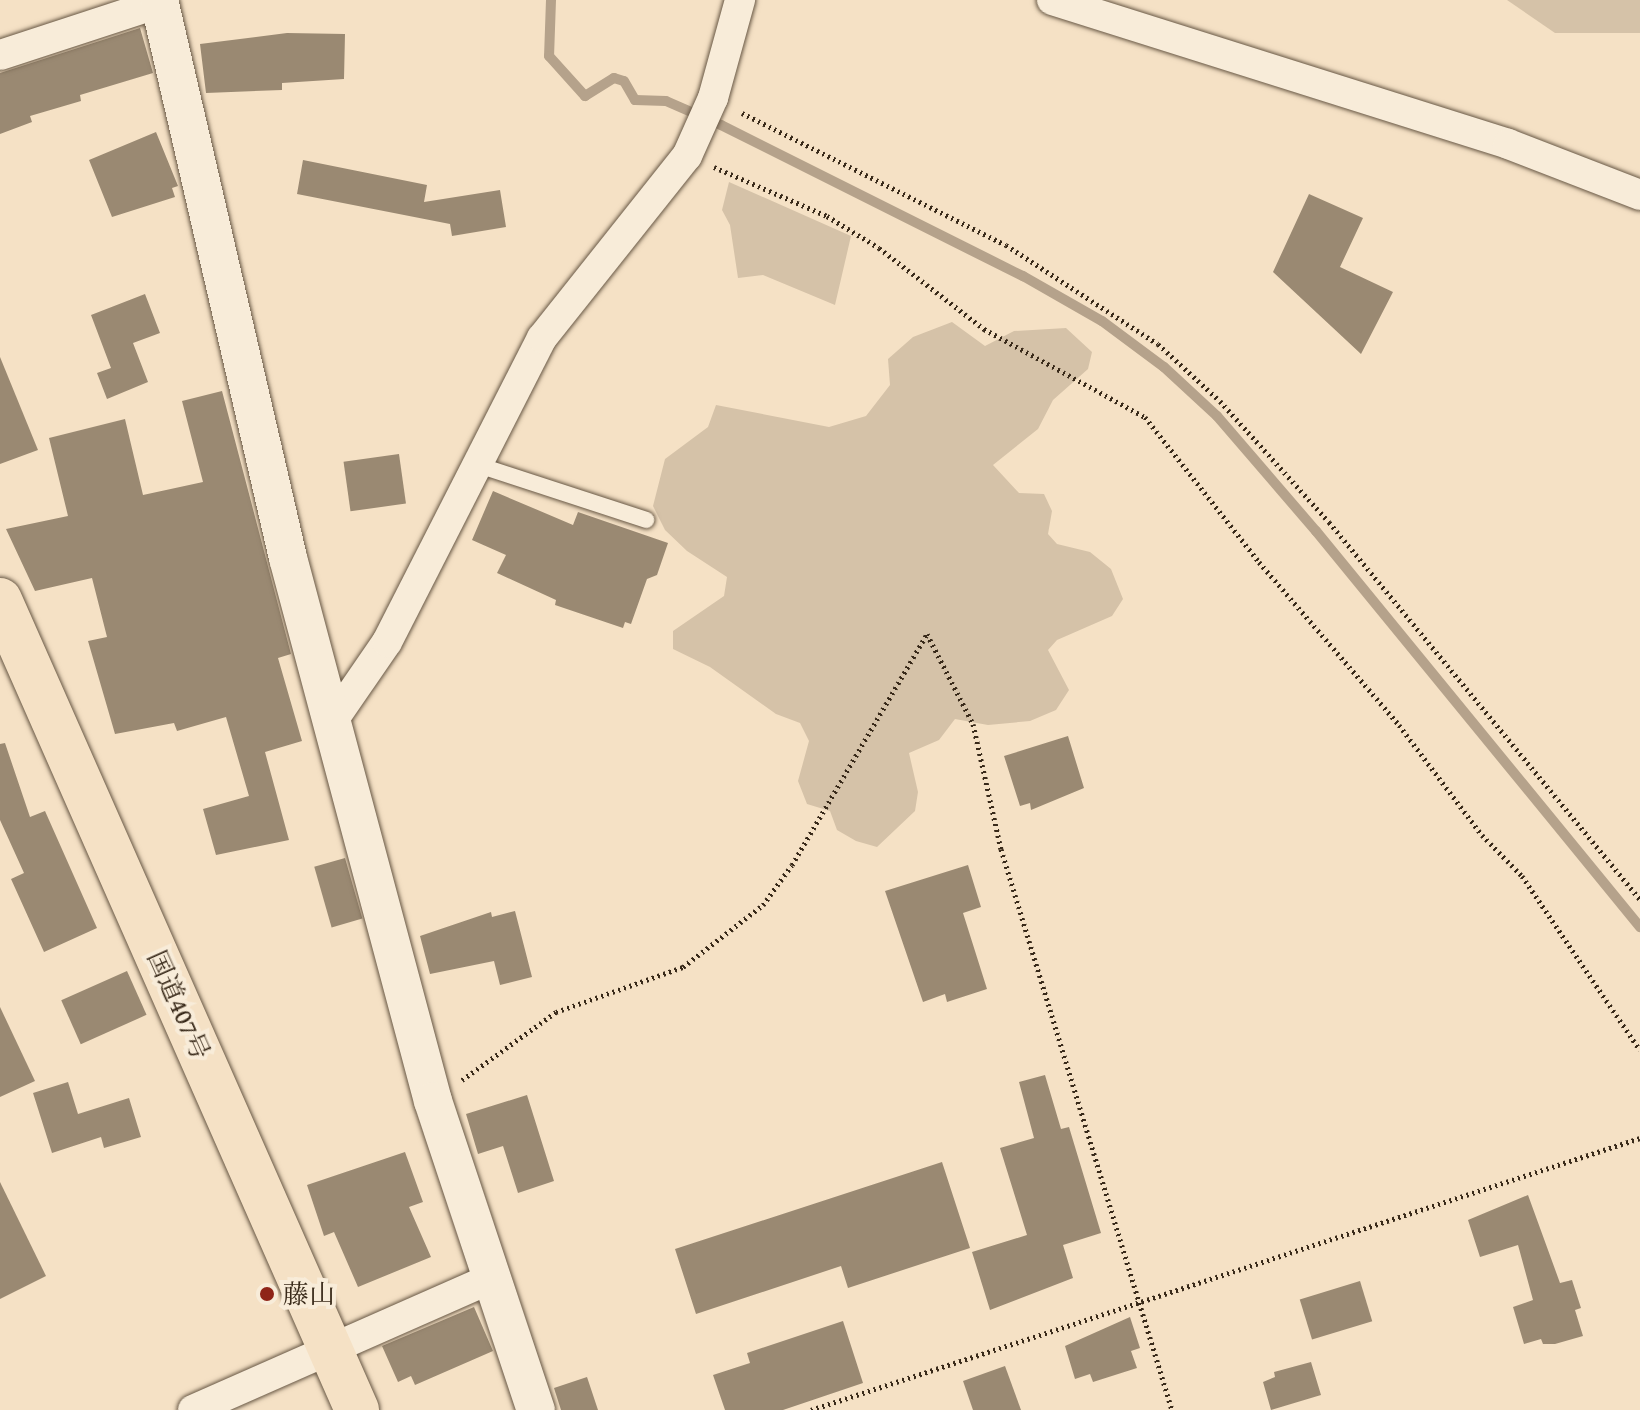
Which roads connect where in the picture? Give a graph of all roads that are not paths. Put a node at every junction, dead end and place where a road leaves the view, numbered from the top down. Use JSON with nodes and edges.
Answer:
{"nodes":[{"id":1,"x":740,"y":0,"type":"edge"},
{"id":2,"x":1052,"y":0,"type":"edge"},
{"id":3,"x":159,"y":2,"type":"edge"},
{"id":4,"x":0,"y":55,"type":"edge"},
{"id":5,"x":1640,"y":195,"type":"edge"},
{"id":6,"x":478,"y":465,"type":"junction"},
{"id":7,"x":646,"y":520,"type":"dead end"},
{"id":8,"x":0,"y":600,"type":"edge"},
{"id":9,"x":334,"y":719,"type":"junction"},
{"id":10,"x":490,"y":1279,"type":"junction"},
{"id":11,"x":330,"y":1346,"type":"junction"},
{"id":12,"x":193,"y":1410,"type":"edge"},
{"id":13,"x":357,"y":1410,"type":"edge"},
{"id":14,"x":536,"y":1410,"type":"edge"}],
"edges":[{"from":1,"to":6,"type":"street"},
{"from":2,"to":5,"type":"street"},
{"from":3,"to":4,"type":"street"},
{"from":3,"to":9,"type":"street"},
{"from":6,"to":7,"type":"lane"},
{"from":6,"to":9,"type":"street"},
{"from":8,"to":11,"type":"highway","name":"国道407号"},
{"from":9,"to":10,"type":"street"},
{"from":10,"to":11,"type":"street"},
{"from":10,"to":14,"type":"street"},
{"from":11,"to":12,"type":"street"},
{"from":11,"to":13,"type":"highway","name":"国道407号"}]}
